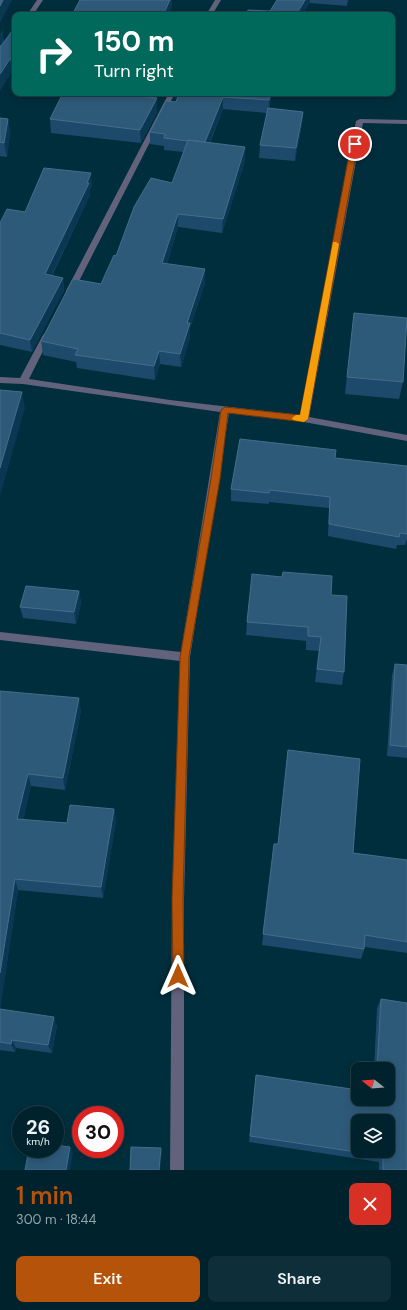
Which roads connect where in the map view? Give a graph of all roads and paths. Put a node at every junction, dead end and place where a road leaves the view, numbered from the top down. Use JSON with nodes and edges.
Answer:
{"nodes":[{"id":1,"x":40,"y":0,"type":"edge"},
{"id":2,"x":218,"y":0,"type":"edge"},
{"id":3,"x":32,"y":12,"type":"edge"},
{"id":4,"x":211,"y":12,"type":"edge"},
{"id":5,"x":170,"y":96,"type":"edge"},
{"id":6,"x":407,"y":122,"type":"edge"},
{"id":7,"x":67,"y":296,"type":"edge"},
{"id":8,"x":53,"y":325,"type":"edge"},
{"id":9,"x":0,"y":380,"type":"edge"},
{"id":10,"x":23,"y":381,"type":"junction"},
{"id":11,"x":225,"y":410,"type":"junction"},
{"id":12,"x":304,"y":419,"type":"junction"},
{"id":13,"x":407,"y":438,"type":"edge"},
{"id":14,"x":0,"y":636,"type":"edge"},
{"id":15,"x":185,"y":657,"type":"junction"},
{"id":16,"x":177,"y":1170,"type":"edge"}],
"edges":[{"from":1,"to":3,"type":"street"},
{"from":2,"to":4,"type":"street"},
{"from":5,"to":7,"type":"street"},
{"from":6,"to":12,"type":"street"},
{"from":8,"to":10,"type":"street"},
{"from":9,"to":10,"type":"street"},
{"from":10,"to":11,"type":"street"},
{"from":11,"to":12,"type":"street"},
{"from":11,"to":15,"type":"street"},
{"from":12,"to":13,"type":"street"},
{"from":14,"to":15,"type":"street"},
{"from":15,"to":16,"type":"street"}]}
